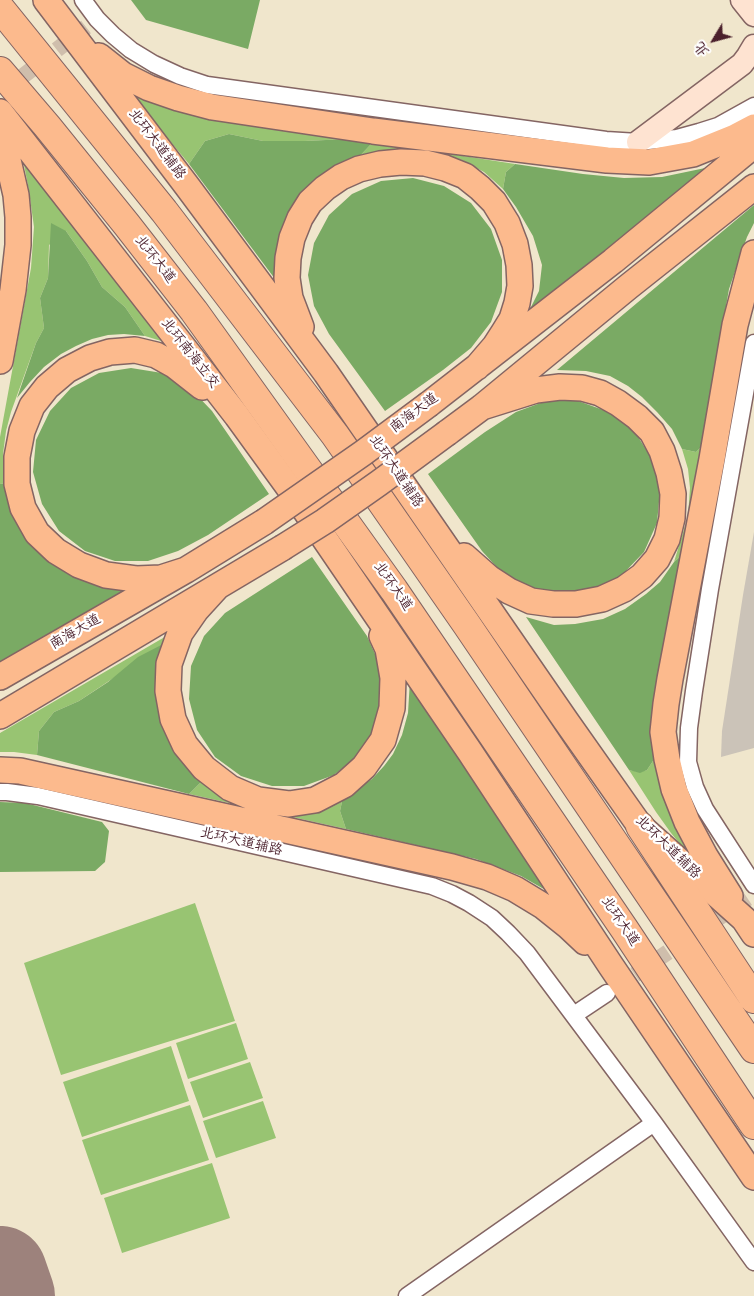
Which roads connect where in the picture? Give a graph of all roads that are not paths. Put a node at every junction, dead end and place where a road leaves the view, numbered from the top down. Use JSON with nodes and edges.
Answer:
{"nodes":[{"id":1,"x":47,"y":0,"type":"edge"},
{"id":2,"x":83,"y":0,"type":"edge"},
{"id":3,"x":742,"y":0,"type":"edge"},
{"id":4,"x":0,"y":8,"type":"edge"},
{"id":5,"x":754,"y":15,"type":"edge"},
{"id":6,"x":754,"y":46,"type":"edge"},
{"id":7,"x":0,"y":71,"type":"edge"},
{"id":8,"x":754,"y":106,"type":"edge"},
{"id":9,"x":0,"y":112,"type":"edge"},
{"id":10,"x":754,"y":127,"type":"edge"},
{"id":11,"x":0,"y":139,"type":"edge"},
{"id":12,"x":638,"y":142,"type":"junction"},
{"id":13,"x":754,"y":145,"type":"edge"},
{"id":14,"x":754,"y":187,"type":"edge"},
{"id":15,"x":754,"y":253,"type":"edge"},
{"id":16,"x":754,"y":343,"type":"edge"},
{"id":17,"x":0,"y":361,"type":"edge"},
{"id":18,"x":477,"y":367,"type":"junction"},
{"id":19,"x":326,"y":373,"type":"junction"},
{"id":20,"x":482,"y":406,"type":"junction"},
{"id":21,"x":237,"y":416,"type":"junction"},
{"id":22,"x":424,"y":514,"type":"junction"},
{"id":23,"x":186,"y":570,"type":"junction"},
{"id":24,"x":217,"y":587,"type":"junction"},
{"id":25,"x":368,"y":604,"type":"junction"},
{"id":26,"x":0,"y":677,"type":"edge"},
{"id":27,"x":0,"y":716,"type":"edge"},
{"id":28,"x":0,"y":770,"type":"edge"},
{"id":29,"x":0,"y":792,"type":"edge"},
{"id":30,"x":640,"y":826,"type":"junction"},
{"id":31,"x":751,"y":906,"type":"edge"},
{"id":32,"x":611,"y":966,"type":"junction"},
{"id":33,"x":607,"y":993,"type":"tunnel mouth"},
{"id":34,"x":754,"y":999,"type":"edge"},
{"id":35,"x":574,"y":1015,"type":"junction"},
{"id":36,"x":754,"y":1049,"type":"edge"},
{"id":37,"x":654,"y":1123,"type":"junction"},
{"id":38,"x":754,"y":1125,"type":"edge"},
{"id":39,"x":754,"y":1177,"type":"edge"},
{"id":40,"x":754,"y":1262,"type":"edge"},
{"id":41,"x":407,"y":1296,"type":"edge"}],
"edges":[{"from":1,"to":10,"type":"main road"},
{"from":1,"to":19,"type":"main road","name":"北环大道辅路"},
{"from":2,"to":12,"type":"street"},
{"from":3,"to":5,"type":"street"},
{"from":4,"to":36,"type":"highway"},
{"from":6,"to":12,"type":"street"},
{"from":7,"to":38,"type":"highway","name":"北环大道"},
{"from":8,"to":12,"type":"street"},
{"from":9,"to":21,"type":"main road","name":"北环南海立交"},
{"from":11,"to":17,"type":"main road"},
{"from":13,"to":18,"type":"main road","name":"南海大道"},
{"from":14,"to":20,"type":"main road"},
{"from":15,"to":31,"type":"main road"},
{"from":16,"to":31,"type":"street"},
{"from":18,"to":19,"type":"main road"},
{"from":18,"to":23,"type":"main road","name":"南海大道","bridge":true},
{"from":19,"to":22,"type":"main road","name":"北环大道辅路"},
{"from":20,"to":22,"type":"main road"},
{"from":20,"to":24,"type":"main road","bridge":true},
{"from":21,"to":23,"type":"main road"},
{"from":21,"to":25,"type":"main road","name":"北环南海立交"},
{"from":22,"to":30,"type":"main road","name":"北环大道辅路"},
{"from":23,"to":26,"type":"main road","name":"南海大道"},
{"from":24,"to":25,"type":"main road"},
{"from":24,"to":27,"type":"main road"},
{"from":25,"to":32,"type":"main road"},
{"from":28,"to":32,"type":"main road"},
{"from":29,"to":35,"type":"street","name":"北环大道辅路"},
{"from":30,"to":31,"type":"main road","name":"北环大道辅路"},
{"from":30,"to":34,"type":"highway"},
{"from":32,"to":39,"type":"main road"},
{"from":33,"to":35,"type":"street"},
{"from":35,"to":37,"type":"street","name":"北环大道辅路"},
{"from":37,"to":40,"type":"street","name":"北环大道辅路"},
{"from":37,"to":41,"type":"street"}]}
